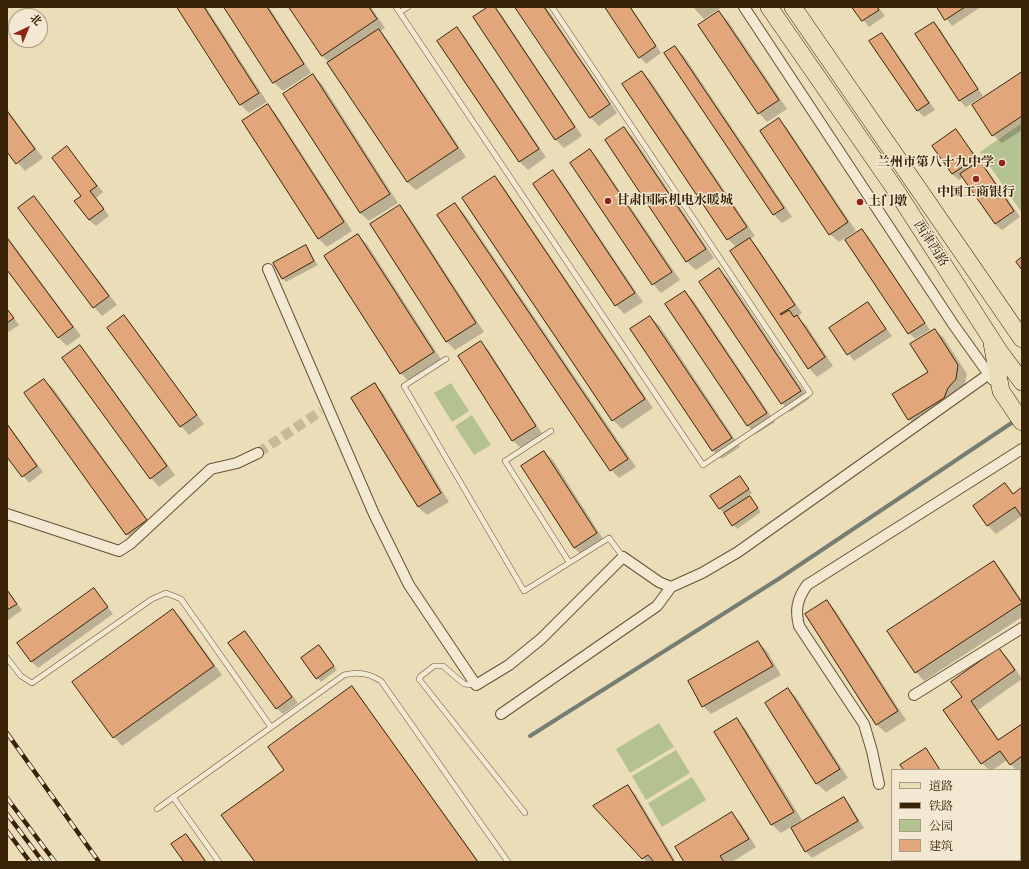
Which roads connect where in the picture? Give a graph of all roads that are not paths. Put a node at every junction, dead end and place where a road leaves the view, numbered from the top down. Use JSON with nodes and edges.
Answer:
{"nodes":[{"id":1,"x":396,"y":7,"type":"edge"},
{"id":2,"x":408,"y":7,"type":"edge"},
{"id":3,"x":552,"y":7,"type":"edge"},
{"id":4,"x":744,"y":7,"type":"edge"},
{"id":5,"x":770,"y":7,"type":"edge"},
{"id":6,"x":793,"y":7,"type":"edge"},
{"id":7,"x":400,"y":12,"type":"junction"},
{"id":8,"x":268,"y":269,"type":"dead end"},
{"id":9,"x":990,"y":337,"type":"junction"},
{"id":10,"x":1021,"y":337,"type":"edge"},
{"id":11,"x":446,"y":359,"type":"dead end"},
{"id":12,"x":989,"y":374,"type":"junction"},
{"id":13,"x":1022,"y":382,"type":"edge"},
{"id":14,"x":1001,"y":391,"type":"junction"},
{"id":15,"x":1019,"y":418,"type":"edge"},
{"id":16,"x":551,"y":431,"type":"dead end"},
{"id":17,"x":1022,"y":448,"type":"edge"},
{"id":18,"x":258,"y":453,"type":"tunnel mouth"},
{"id":19,"x":7,"y":514,"type":"edge"},
{"id":20,"x":624,"y":557,"type":"junction"},
{"id":21,"x":569,"y":562,"type":"junction"},
{"id":22,"x":671,"y":587,"type":"junction"},
{"id":23,"x":1022,"y":628,"type":"edge"},
{"id":24,"x":7,"y":658,"type":"edge"},
{"id":25,"x":476,"y":685,"type":"junction"},
{"id":26,"x":914,"y":695,"type":"dead end"},
{"id":27,"x":501,"y":714,"type":"dead end"},
{"id":28,"x":270,"y":727,"type":"junction"},
{"id":29,"x":879,"y":784,"type":"dead end"},
{"id":30,"x":173,"y":798,"type":"junction"},
{"id":31,"x":157,"y":809,"type":"dead end"},
{"id":32,"x":525,"y":813,"type":"dead end"},
{"id":33,"x":219,"y":862,"type":"edge"},
{"id":34,"x":508,"y":862,"type":"edge"}],
"edges":[{"from":1,"to":7,"type":"lane"},
{"from":2,"to":7,"type":"lane"},
{"from":3,"to":7,"type":"lane"},
{"from":4,"to":12,"type":"street"},
{"from":5,"to":9,"type":"main road","name":"西津西路"},
{"from":6,"to":10,"type":"main road","name":"西津西路"},
{"from":8,"to":25,"type":"street"},
{"from":9,"to":13,"type":"main road","name":"西津西路"},
{"from":9,"to":14,"type":"main road"},
{"from":11,"to":21,"type":"lane"},
{"from":12,"to":14,"type":"street"},
{"from":12,"to":22,"type":"street"},
{"from":14,"to":15,"type":"main road"},
{"from":16,"to":21,"type":"lane"},
{"from":17,"to":29,"type":"street"},
{"from":18,"to":19,"type":"street"},
{"from":20,"to":21,"type":"lane"},
{"from":20,"to":22,"type":"street"},
{"from":20,"to":25,"type":"street"},
{"from":22,"to":27,"type":"street"},
{"from":23,"to":26,"type":"street"},
{"from":24,"to":28,"type":"lane"},
{"from":25,"to":32,"type":"lane"},
{"from":28,"to":30,"type":"lane"},
{"from":28,"to":34,"type":"lane"},
{"from":30,"to":31,"type":"lane"},
{"from":30,"to":33,"type":"lane"}]}
